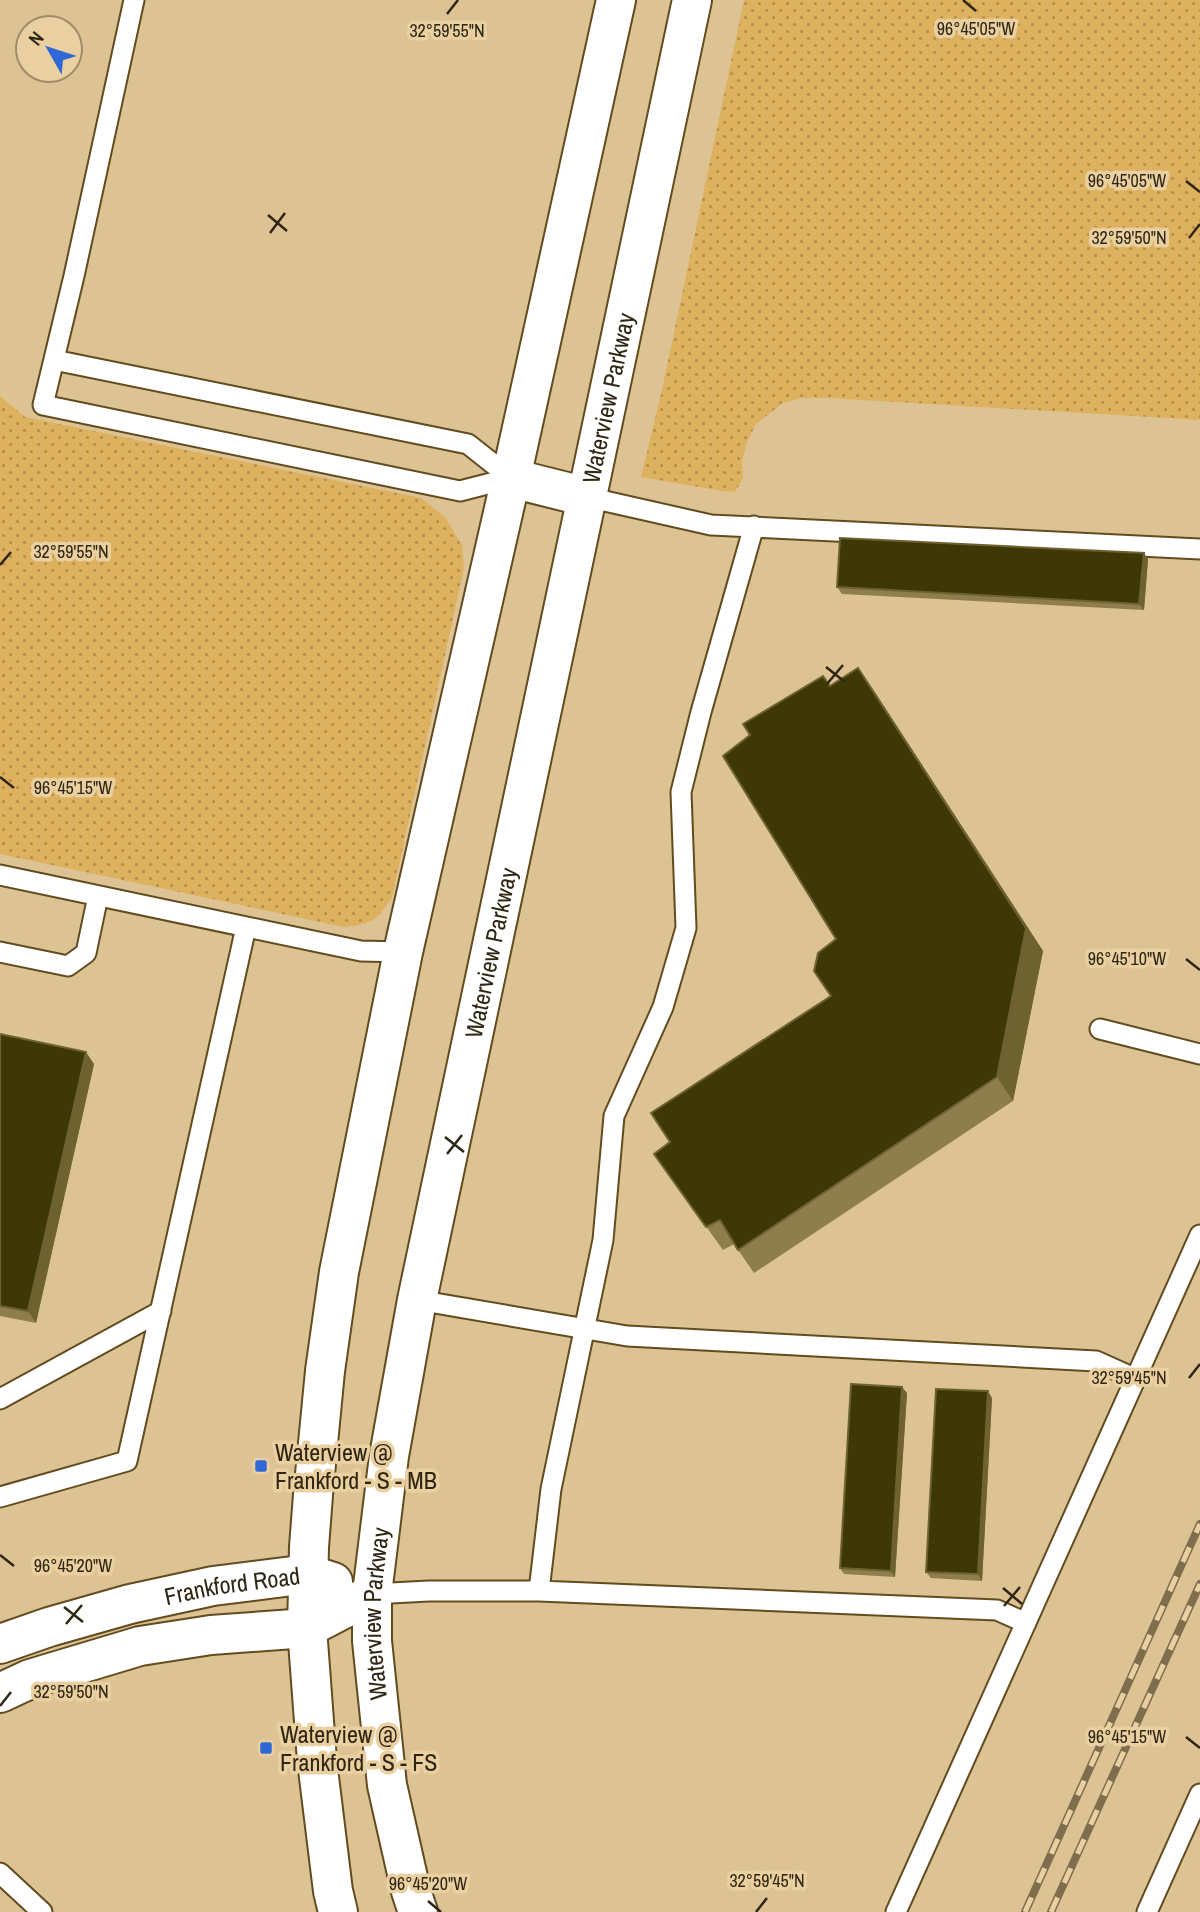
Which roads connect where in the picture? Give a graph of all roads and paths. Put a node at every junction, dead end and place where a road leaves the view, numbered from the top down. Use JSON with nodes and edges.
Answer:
{"nodes":[{"id":1,"x":134,"y":0,"type":"edge"},
{"id":2,"x":616,"y":0,"type":"edge"},
{"id":3,"x":692,"y":0,"type":"edge"},
{"id":4,"x":54,"y":360,"type":"junction"},
{"id":5,"x":511,"y":478,"type":"junction"},
{"id":6,"x":587,"y":497,"type":"junction"},
{"id":7,"x":754,"y":527,"type":"junction"},
{"id":8,"x":1200,"y":548,"type":"edge"},
{"id":9,"x":0,"y":875,"type":"edge"},
{"id":10,"x":98,"y":896,"type":"junction"},
{"id":11,"x":246,"y":927,"type":"junction"},
{"id":12,"x":0,"y":952,"type":"edge"},
{"id":13,"x":403,"y":952,"type":"junction"},
{"id":14,"x":1100,"y":1029,"type":"dead end"},
{"id":15,"x":1200,"y":1054,"type":"edge"},
{"id":16,"x":1200,"y":1235,"type":"edge"},
{"id":17,"x":417,"y":1300,"type":"junction"},
{"id":18,"x":160,"y":1311,"type":"junction"},
{"id":19,"x":585,"y":1329,"type":"junction"},
{"id":20,"x":1136,"y":1378,"type":"junction"},
{"id":21,"x":0,"y":1399,"type":"edge"},
{"id":22,"x":0,"y":1497,"type":"edge"},
{"id":23,"x":308,"y":1574,"type":"junction"},
{"id":24,"x":539,"y":1591,"type":"junction"},
{"id":25,"x":372,"y":1594,"type":"junction"},
{"id":26,"x":1027,"y":1623,"type":"junction"},
{"id":27,"x":307,"y":1628,"type":"junction"},
{"id":28,"x":0,"y":1644,"type":"edge"},
{"id":29,"x":0,"y":1693,"type":"edge"},
{"id":30,"x":1200,"y":1794,"type":"edge"},
{"id":31,"x":0,"y":1873,"type":"edge"},
{"id":32,"x":42,"y":1912,"type":"edge"},
{"id":33,"x":338,"y":1912,"type":"edge"},
{"id":34,"x":418,"y":1912,"type":"edge"},
{"id":35,"x":896,"y":1912,"type":"edge"},
{"id":36,"x":1147,"y":1912,"type":"edge"}],
"edges":[{"from":1,"to":4,"type":"lane"},
{"from":2,"to":5,"type":"main road"},
{"from":3,"to":6,"type":"main road","name":"Waterview Parkway"},
{"from":4,"to":5,"type":"lane"},
{"from":4,"to":5,"type":"lane"},
{"from":5,"to":6,"type":"main road"},
{"from":5,"to":13,"type":"main road"},
{"from":6,"to":7,"type":"lane"},
{"from":6,"to":17,"type":"main road","name":"Waterview Parkway"},
{"from":7,"to":8,"type":"lane"},
{"from":7,"to":19,"type":"lane"},
{"from":9,"to":10,"type":"lane"},
{"from":10,"to":11,"type":"lane"},
{"from":10,"to":12,"type":"lane"},
{"from":11,"to":13,"type":"lane"},
{"from":11,"to":18,"type":"lane"},
{"from":13,"to":23,"type":"main road"},
{"from":14,"to":15,"type":"lane"},
{"from":16,"to":20,"type":"lane"},
{"from":17,"to":19,"type":"lane"},
{"from":17,"to":25,"type":"main road","name":"Waterview Parkway"},
{"from":18,"to":21,"type":"lane"},
{"from":18,"to":22,"type":"lane"},
{"from":19,"to":20,"type":"lane"},
{"from":19,"to":24,"type":"lane"},
{"from":20,"to":26,"type":"lane"},
{"from":23,"to":25,"type":"main road","name":"Frankford Road"},
{"from":23,"to":27,"type":"main road"},
{"from":23,"to":28,"type":"main road","name":"Frankford Road"},
{"from":24,"to":25,"type":"lane"},
{"from":24,"to":26,"type":"lane"},
{"from":25,"to":27,"type":"main road","name":"Frankford Road"},
{"from":25,"to":34,"type":"main road","name":"Waterview Parkway"},
{"from":26,"to":35,"type":"lane"},
{"from":27,"to":29,"type":"main road","name":"Frankford Road"},
{"from":27,"to":33,"type":"main road"},
{"from":30,"to":36,"type":"lane"},
{"from":31,"to":32,"type":"lane"}]}
